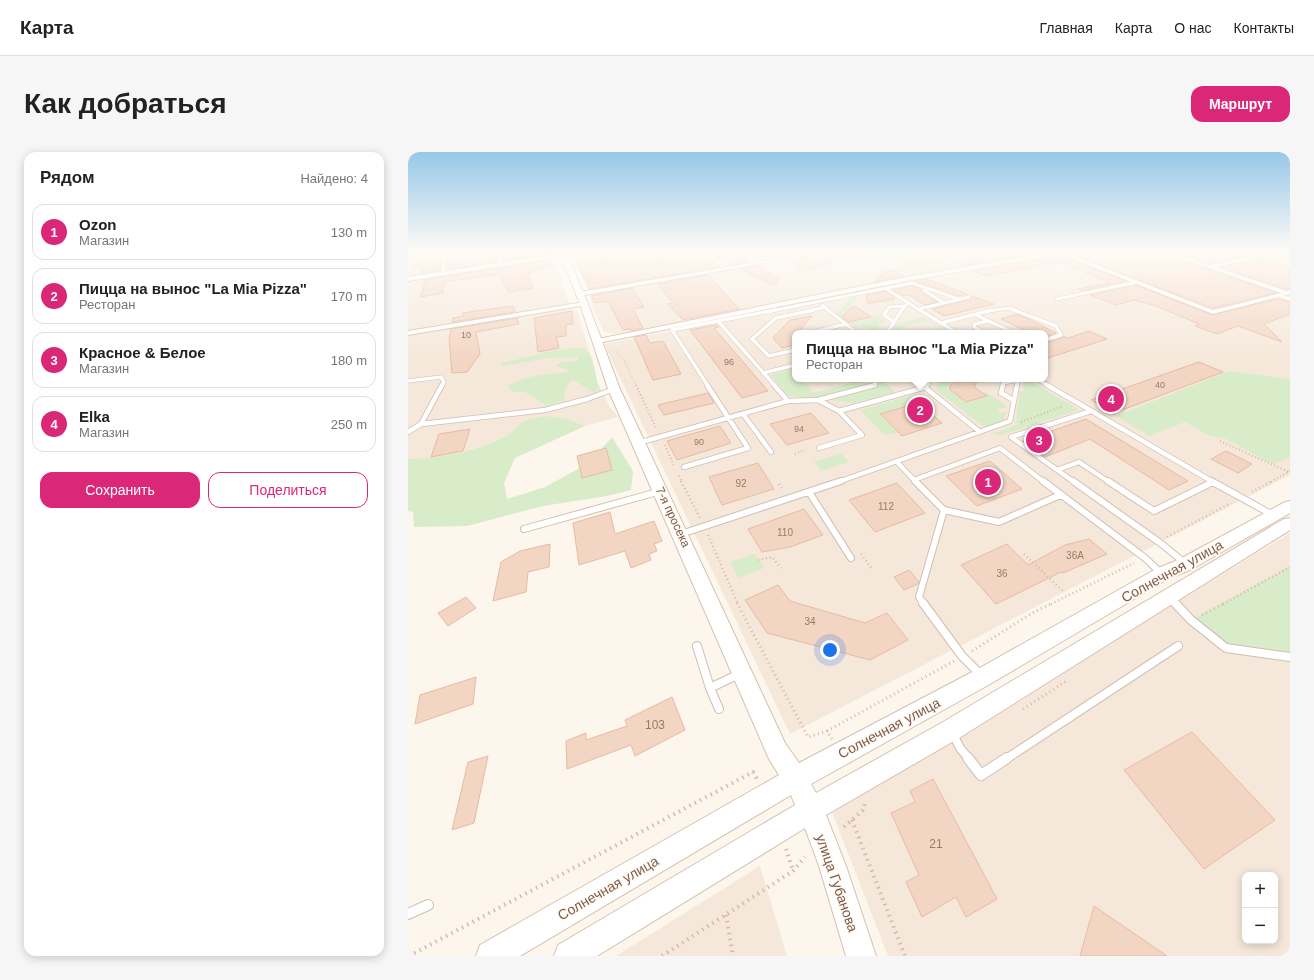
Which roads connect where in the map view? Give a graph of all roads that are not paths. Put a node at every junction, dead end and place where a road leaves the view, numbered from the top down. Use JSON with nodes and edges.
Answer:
{"nodes":[{"id":1,"x":885,"y":288,"type":"edge"},
{"id":2,"x":578,"y":289,"type":"edge"},
{"id":3,"x":636,"y":289,"type":"edge"},
{"id":4,"x":863,"y":289,"type":"edge"},
{"id":5,"x":883,"y":289,"type":"edge"},
{"id":6,"x":920,"y":289,"type":"edge"},
{"id":7,"x":925,"y":289,"type":"edge"},
{"id":8,"x":1106,"y":289,"type":"edge"},
{"id":9,"x":1154,"y":289,"type":"edge"},
{"id":10,"x":1271,"y":289,"type":"edge"},
{"id":11,"x":1289,"y":295,"type":"edge"},
{"id":12,"x":969,"y":297,"type":"dead end"},
{"id":13,"x":582,"y":299,"type":"junction"},
{"id":14,"x":1057,"y":299,"type":"dead end"},
{"id":15,"x":958,"y":300,"type":"junction"},
{"id":16,"x":818,"y":302,"type":"junction"},
{"id":17,"x":908,"y":303,"type":"junction"},
{"id":18,"x":944,"y":303,"type":"junction"},
{"id":19,"x":904,"y":306,"type":"junction"},
{"id":20,"x":825,"y":308,"type":"junction"},
{"id":21,"x":919,"y":309,"type":"junction"},
{"id":22,"x":976,"y":315,"type":"junction"},
{"id":23,"x":718,"y":321,"type":"junction"},
{"id":24,"x":893,"y":321,"type":"junction"},
{"id":25,"x":988,"y":321,"type":"junction"},
{"id":26,"x":941,"y":323,"type":"junction"},
{"id":27,"x":846,"y":324,"type":"junction"},
{"id":28,"x":821,"y":330,"type":"edge"},
{"id":29,"x":853,"y":330,"type":"edge"},
{"id":30,"x":888,"y":330,"type":"edge"},
{"id":31,"x":952,"y":330,"type":"edge"},
{"id":32,"x":979,"y":330,"type":"edge"},
{"id":33,"x":1008,"y":330,"type":"edge"},
{"id":34,"x":408,"y":332,"type":"edge"},
{"id":35,"x":1048,"y":339,"type":"edge"},
{"id":36,"x":598,"y":341,"type":"junction"},
{"id":37,"x":792,"y":351,"type":"edge"},
{"id":38,"x":792,"y":366,"type":"edge"},
{"id":39,"x":763,"y":373,"type":"junction"},
{"id":40,"x":408,"y":380,"type":"edge"},
{"id":41,"x":876,"y":382,"type":"edge"},
{"id":42,"x":920,"y":382,"type":"edge"},
{"id":43,"x":928,"y":382,"type":"edge"},
{"id":44,"x":1005,"y":382,"type":"edge"},
{"id":45,"x":1018,"y":382,"type":"edge"},
{"id":46,"x":1041,"y":382,"type":"edge"},
{"id":47,"x":926,"y":387,"type":"junction"},
{"id":48,"x":614,"y":389,"type":"junction"},
{"id":49,"x":818,"y":400,"type":"junction"},
{"id":50,"x":1013,"y":400,"type":"junction"},
{"id":51,"x":788,"y":401,"type":"junction"},
{"id":52,"x":839,"y":411,"type":"junction"},
{"id":53,"x":1091,"y":411,"type":"junction"},
{"id":54,"x":743,"y":414,"type":"junction"},
{"id":55,"x":728,"y":418,"type":"junction"},
{"id":56,"x":421,"y":424,"type":"junction"},
{"id":57,"x":408,"y":432,"type":"edge"},
{"id":58,"x":980,"y":432,"type":"junction"},
{"id":59,"x":638,"y":443,"type":"junction"},
{"id":60,"x":819,"y":448,"type":"dead end"},
{"id":61,"x":771,"y":452,"type":"dead end"},
{"id":62,"x":897,"y":462,"type":"junction"},
{"id":63,"x":684,"y":467,"type":"dead end"},
{"id":64,"x":1057,"y":470,"type":"junction"},
{"id":65,"x":914,"y":480,"type":"junction"},
{"id":66,"x":1213,"y":482,"type":"junction"},
{"id":67,"x":661,"y":491,"type":"junction"},
{"id":68,"x":809,"y":492,"type":"junction"},
{"id":69,"x":1060,"y":495,"type":"junction"},
{"id":70,"x":944,"y":510,"type":"junction"},
{"id":71,"x":1284,"y":515,"type":"edge"},
{"id":72,"x":524,"y":529,"type":"dead end"},
{"id":73,"x":681,"y":534,"type":"junction"},
{"id":74,"x":850,"y":558,"type":"dead end"},
{"id":75,"x":1186,"y":564,"type":"junction"},
{"id":76,"x":1162,"y":574,"type":"junction"},
{"id":77,"x":1170,"y":596,"type":"junction"},
{"id":78,"x":697,"y":646,"type":"dead end"},
{"id":79,"x":1178,"y":646,"type":"dead end"},
{"id":80,"x":1290,"y":657,"type":"edge"},
{"id":81,"x":743,"y":673,"type":"junction"},
{"id":82,"x":983,"y":677,"type":"junction"},
{"id":83,"x":710,"y":688,"type":"junction"},
{"id":84,"x":719,"y":709,"type":"dead end"},
{"id":85,"x":951,"y":730,"type":"junction"},
{"id":86,"x":795,"y":779,"type":"junction"},
{"id":87,"x":811,"y":811,"type":"junction"},
{"id":88,"x":428,"y":905,"type":"dead end"},
{"id":89,"x":408,"y":914,"type":"edge"},
{"id":90,"x":491,"y":956,"type":"edge"},
{"id":91,"x":570,"y":956,"type":"edge"},
{"id":92,"x":861,"y":956,"type":"edge"}],
"edges":[{"from":1,"to":17,"type":"lane"},
{"from":2,"to":13,"type":"main road","name":"7-я просека"},
{"from":3,"to":13,"type":"street"},
{"from":4,"to":36,"type":"street"},
{"from":5,"to":16,"type":"lane"},
{"from":6,"to":18,"type":"lane"},
{"from":7,"to":15,"type":"lane"},
{"from":8,"to":14,"type":"lane"},
{"from":9,"to":11,"type":"street"},
{"from":10,"to":11,"type":"street"},
{"from":12,"to":15,"type":"lane"},
{"from":13,"to":34,"type":"street"},
{"from":13,"to":36,"type":"main road","name":"7-я просека"},
{"from":15,"to":18,"type":"lane"},
{"from":16,"to":20,"type":"lane"},
{"from":16,"to":23,"type":"lane"},
{"from":17,"to":19,"type":"lane"},
{"from":17,"to":21,"type":"lane"},
{"from":18,"to":21,"type":"lane"},
{"from":19,"to":24,"type":"lane"},
{"from":19,"to":24,"type":"lane"},
{"from":20,"to":27,"type":"lane"},
{"from":20,"to":37,"type":"lane"},
{"from":21,"to":26,"type":"lane"},
{"from":22,"to":25,"type":"lane"},
{"from":22,"to":26,"type":"lane"},
{"from":22,"to":35,"type":"lane"},
{"from":23,"to":39,"type":"lane"},
{"from":23,"to":55,"type":"lane"},
{"from":24,"to":30,"type":"lane"},
{"from":25,"to":32,"type":"lane"},
{"from":25,"to":33,"type":"lane"},
{"from":26,"to":31,"type":"lane"},
{"from":27,"to":28,"type":"lane"},
{"from":27,"to":29,"type":"lane"},
{"from":36,"to":48,"type":"main road","name":"7-я просека"},
{"from":38,"to":39,"type":"lane"},
{"from":39,"to":51,"type":"lane"},
{"from":40,"to":56,"type":"lane"},
{"from":41,"to":49,"type":"lane"},
{"from":42,"to":47,"type":"lane"},
{"from":43,"to":47,"type":"lane"},
{"from":44,"to":50,"type":"lane"},
{"from":45,"to":50,"type":"lane"},
{"from":46,"to":53,"type":"lane"},
{"from":47,"to":52,"type":"lane"},
{"from":47,"to":58,"type":"lane"},
{"from":48,"to":56,"type":"lane"},
{"from":48,"to":59,"type":"main road","name":"7-я просека"},
{"from":49,"to":51,"type":"lane"},
{"from":49,"to":52,"type":"lane"},
{"from":50,"to":58,"type":"lane"},
{"from":51,"to":54,"type":"lane"},
{"from":52,"to":60,"type":"lane"},
{"from":53,"to":64,"type":"lane"},
{"from":53,"to":66,"type":"lane"},
{"from":54,"to":55,"type":"lane"},
{"from":54,"to":61,"type":"lane"},
{"from":55,"to":59,"type":"lane"},
{"from":55,"to":63,"type":"lane"},
{"from":56,"to":57,"type":"lane"},
{"from":58,"to":62,"type":"lane"},
{"from":59,"to":67,"type":"main road","name":"7-я просека"},
{"from":62,"to":65,"type":"lane"},
{"from":62,"to":68,"type":"lane"},
{"from":64,"to":66,"type":"lane"},
{"from":64,"to":75,"type":"lane"},
{"from":65,"to":69,"type":"lane"},
{"from":65,"to":70,"type":"lane"},
{"from":66,"to":71,"type":"lane"},
{"from":67,"to":72,"type":"lane"},
{"from":67,"to":73,"type":"main road","name":"7-я просека"},
{"from":68,"to":73,"type":"lane"},
{"from":68,"to":74,"type":"lane"},
{"from":69,"to":70,"type":"lane"},
{"from":69,"to":76,"type":"lane"},
{"from":70,"to":82,"type":"lane"},
{"from":71,"to":75,"type":"main road","name":"Солнечная улица"},
{"from":71,"to":77,"type":"main road","name":"Солнечная улица"},
{"from":73,"to":81,"type":"main road","name":"7-я просека"},
{"from":75,"to":76,"type":"main road","name":"Солнечная улица"},
{"from":76,"to":82,"type":"main road","name":"Солнечная улица"},
{"from":77,"to":80,"type":"lane"},
{"from":77,"to":85,"type":"main road","name":"Солнечная улица"},
{"from":78,"to":83,"type":"lane"},
{"from":79,"to":85,"type":"lane"},
{"from":81,"to":83,"type":"lane"},
{"from":81,"to":86,"type":"main road","name":"7-я просека"},
{"from":82,"to":86,"type":"main road","name":"Солнечная улица"},
{"from":83,"to":84,"type":"lane"},
{"from":85,"to":87,"type":"main road","name":"Солнечная улица"},
{"from":86,"to":87,"type":"main road","name":"улица Губанова"},
{"from":86,"to":90,"type":"main road","name":"Солнечная улица"},
{"from":87,"to":91,"type":"main road","name":"Солнечная улица"},
{"from":87,"to":92,"type":"main road","name":"улица Губанова"},
{"from":88,"to":89,"type":"lane"}]}
